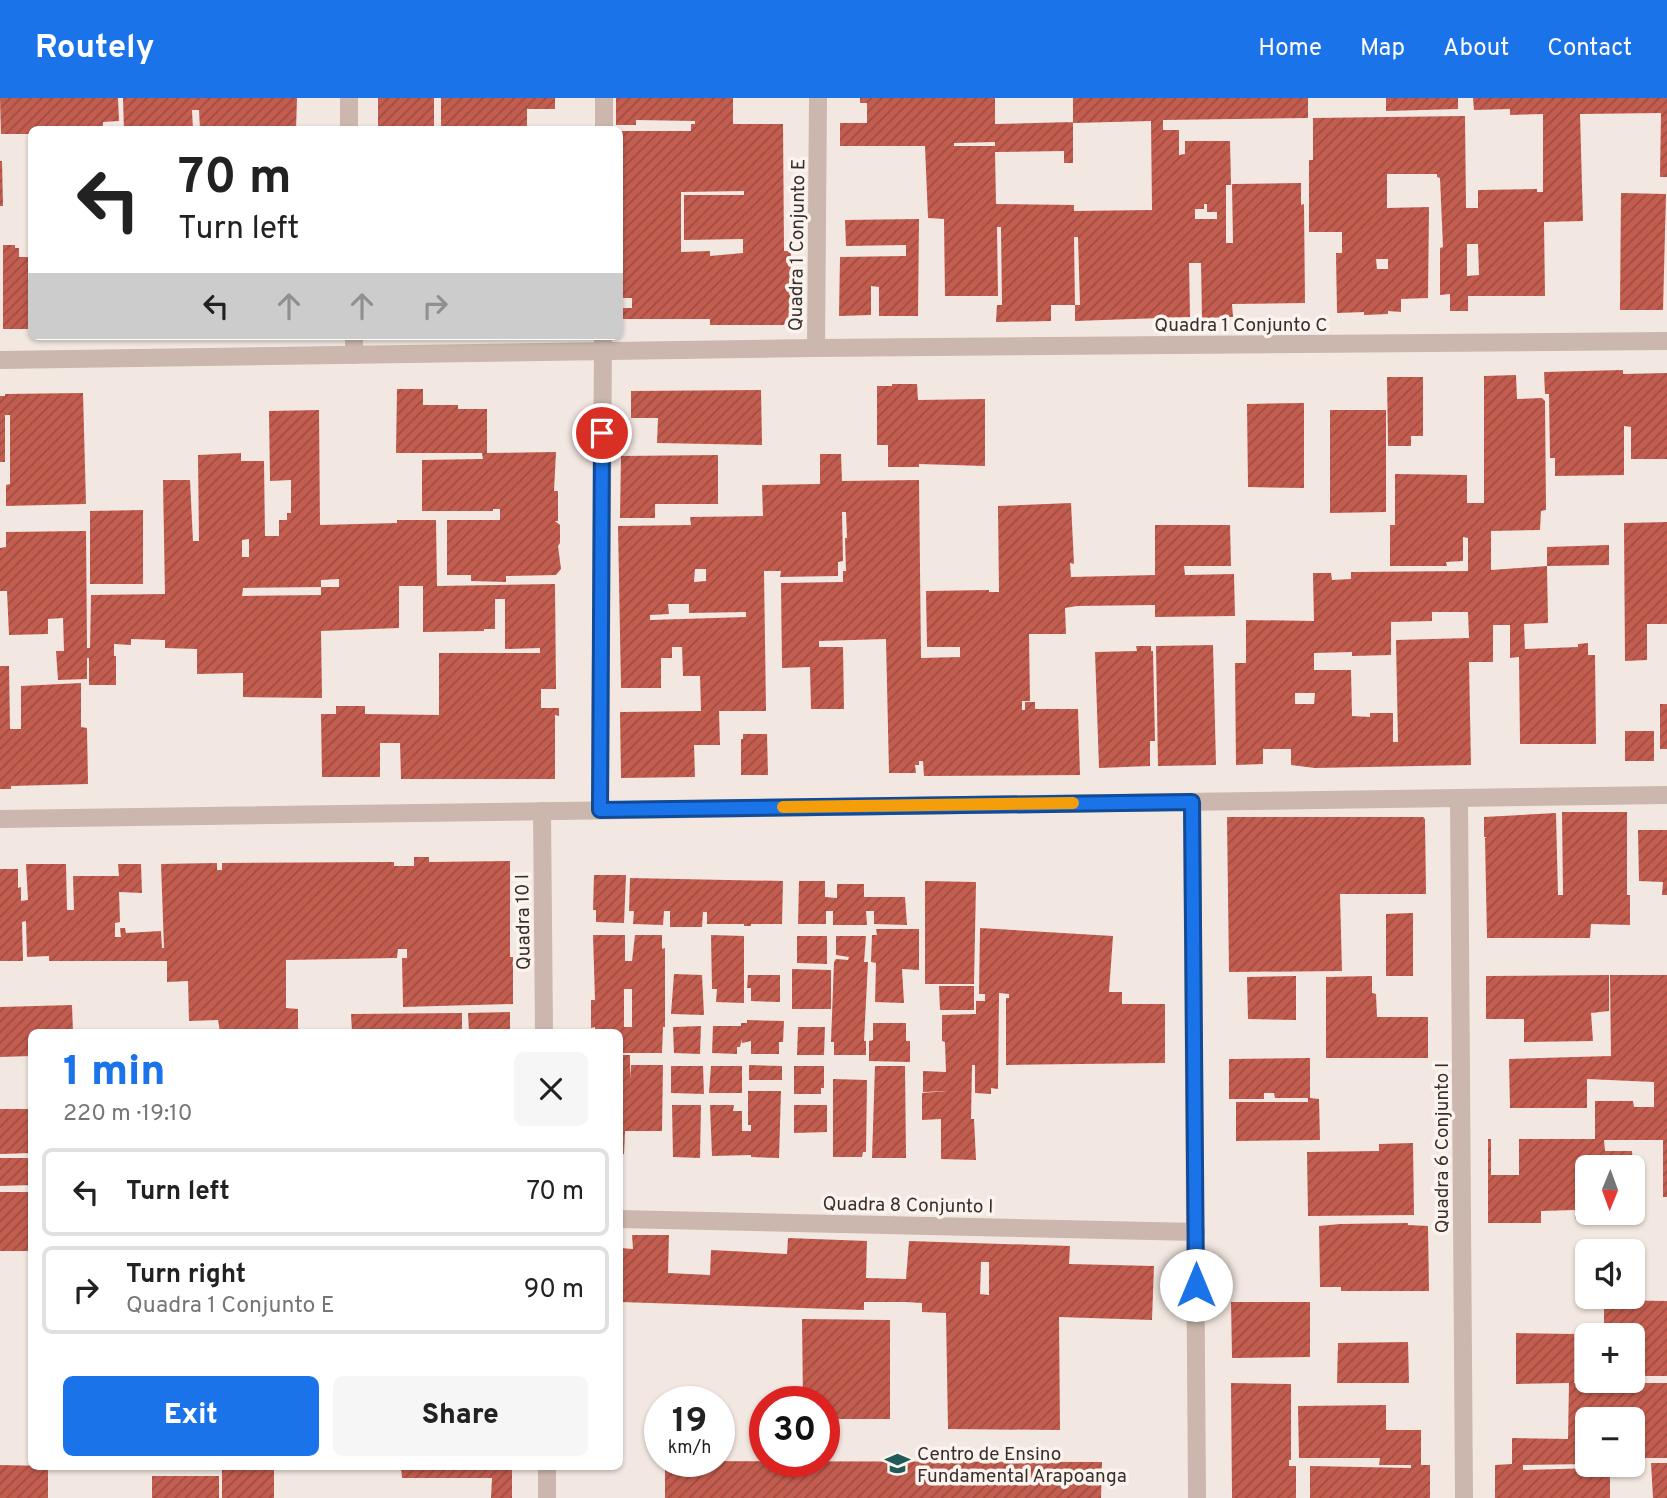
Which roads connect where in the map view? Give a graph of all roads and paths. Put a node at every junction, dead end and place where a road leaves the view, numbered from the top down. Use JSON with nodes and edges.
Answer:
{"nodes":[{"id":1,"x":349,"y":98,"type":"edge"},
{"id":2,"x":604,"y":98,"type":"edge"},
{"id":3,"x":818,"y":98,"type":"edge"},
{"id":4,"x":349,"y":126,"type":"edge"},
{"id":5,"x":604,"y":126,"type":"edge"},
{"id":6,"x":354,"y":340,"type":"edge"},
{"id":7,"x":1667,"y":341,"type":"edge"},
{"id":8,"x":603,"y":344,"type":"edge"},
{"id":9,"x":816,"y":348,"type":"junction"},
{"id":10,"x":354,"y":355,"type":"junction"},
{"id":11,"x":0,"y":360,"type":"edge"},
{"id":12,"x":1667,"y":794,"type":"edge"},
{"id":13,"x":1460,"y":798,"type":"junction"},
{"id":14,"x":1192,"y":802,"type":"junction"},
{"id":15,"x":600,"y":810,"type":"junction"},
{"id":16,"x":542,"y":811,"type":"junction"},
{"id":17,"x":0,"y":819,"type":"edge"},
{"id":18,"x":544,"y":1029,"type":"edge"},
{"id":19,"x":623,"y":1219,"type":"edge"},
{"id":20,"x":1196,"y":1232,"type":"junction"},
{"id":21,"x":547,"y":1470,"type":"edge"},
{"id":22,"x":547,"y":1498,"type":"edge"},
{"id":23,"x":1197,"y":1498,"type":"edge"},
{"id":24,"x":1464,"y":1498,"type":"edge"}],
"edges":[{"from":1,"to":4,"type":"street"},
{"from":2,"to":5,"type":"street"},
{"from":3,"to":9,"type":"street","name":"Quadra 1 Conjunto E"},
{"from":6,"to":10,"type":"street"},
{"from":7,"to":9,"type":"street","name":"Quadra 1 Conjunto C"},
{"from":8,"to":9,"type":"street","name":"Quadra 1 Conjunto E"},
{"from":8,"to":10,"type":"street","name":"Quadra 1 Conjunto E"},
{"from":8,"to":15,"type":"street"},
{"from":10,"to":11,"type":"street","name":"Quadra 1 Conjunto E"},
{"from":12,"to":13,"type":"street"},
{"from":13,"to":14,"type":"street"},
{"from":13,"to":24,"type":"street","name":"Quadra 6 Conjunto I"},
{"from":14,"to":15,"type":"street"},
{"from":14,"to":20,"type":"street"},
{"from":15,"to":16,"type":"street"},
{"from":16,"to":17,"type":"street"},
{"from":16,"to":18,"type":"street","name":"Quadra 10 I"},
{"from":19,"to":20,"type":"street","name":"Quadra 8 Conjunto I"},
{"from":20,"to":23,"type":"street"},
{"from":21,"to":22,"type":"street"}]}
